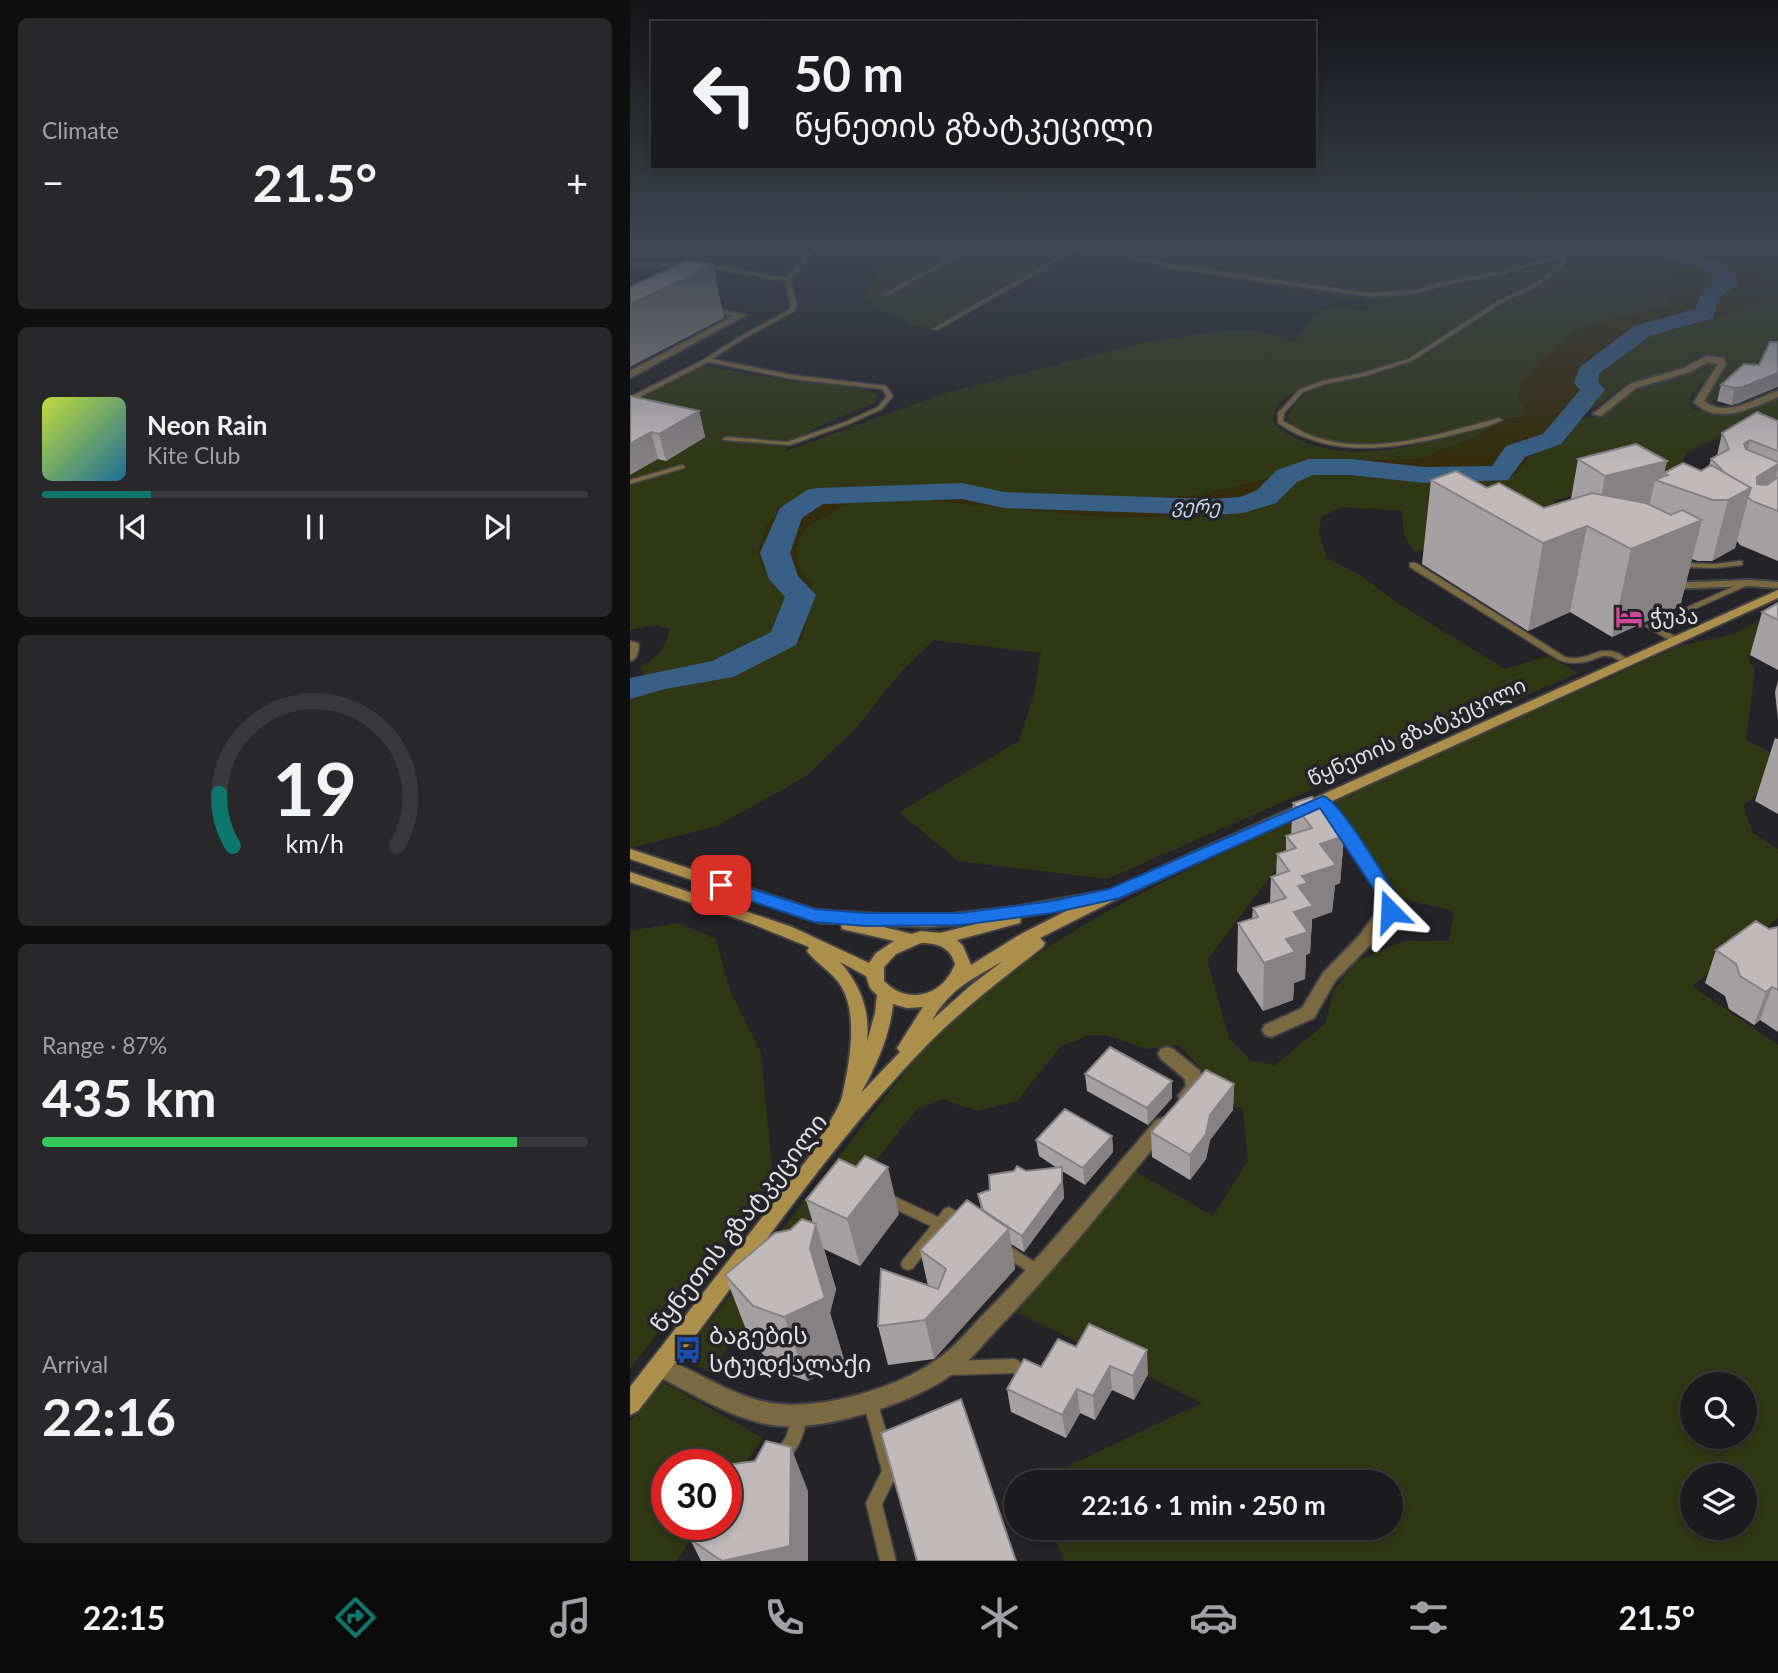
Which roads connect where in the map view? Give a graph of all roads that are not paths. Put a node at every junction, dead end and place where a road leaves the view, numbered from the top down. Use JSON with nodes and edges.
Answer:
{"nodes":[{"id":1,"x":737,"y":318,"type":"edge"},
{"id":2,"x":778,"y":318,"type":"edge"},
{"id":3,"x":956,"y":318,"type":"edge"},
{"id":4,"x":1475,"y":318,"type":"edge"},
{"id":5,"x":936,"y":329,"type":"dead end"},
{"id":6,"x":707,"y":360,"type":"junction"},
{"id":7,"x":630,"y":375,"type":"edge"},
{"id":8,"x":1778,"y":394,"type":"edge"},
{"id":9,"x":630,"y":400,"type":"edge"},
{"id":10,"x":1598,"y":414,"type":"dead end"},
{"id":11,"x":1499,"y":420,"type":"dead end"},
{"id":12,"x":726,"y":439,"type":"dead end"},
{"id":13,"x":682,"y":467,"type":"dead end"},
{"id":14,"x":630,"y":482,"type":"edge"},
{"id":15,"x":1670,"y":560,"type":"edge"},
{"id":16,"x":1739,"y":563,"type":"dead end"},
{"id":17,"x":1413,"y":565,"type":"dead end"},
{"id":18,"x":1681,"y":565,"type":"junction"},
{"id":19,"x":1749,"y":583,"type":"junction"},
{"id":20,"x":1655,"y":586,"type":"edge"},
{"id":21,"x":1674,"y":586,"type":"junction"},
{"id":22,"x":1778,"y":586,"type":"edge"},
{"id":23,"x":1778,"y":594,"type":"edge"},
{"id":24,"x":1677,"y":641,"type":"junction"},
{"id":25,"x":630,"y":644,"type":"edge"},
{"id":26,"x":630,"y":658,"type":"edge"},
{"id":27,"x":1629,"y":663,"type":"junction"},
{"id":28,"x":1323,"y":801,"type":"junction"},
{"id":29,"x":630,"y":854,"type":"edge"},
{"id":30,"x":630,"y":877,"type":"edge"},
{"id":31,"x":1114,"y":894,"type":"junction"},
{"id":32,"x":1052,"y":907,"type":"junction"},
{"id":33,"x":814,"y":915,"type":"junction"},
{"id":34,"x":1076,"y":915,"type":"junction"},
{"id":35,"x":789,"y":934,"type":"junction"},
{"id":36,"x":911,"y":939,"type":"junction"},
{"id":37,"x":940,"y":939,"type":"junction"},
{"id":38,"x":874,"y":974,"type":"junction"},
{"id":39,"x":957,"y":981,"type":"junction"},
{"id":40,"x":885,"y":994,"type":"junction"},
{"id":41,"x":939,"y":995,"type":"junction"},
{"id":42,"x":1272,"y":1030,"type":"dead end"},
{"id":43,"x":1167,"y":1054,"type":"dead end"},
{"id":44,"x":891,"y":1073,"type":"junction"},
{"id":45,"x":850,"y":1093,"type":"junction"},
{"id":46,"x":818,"y":1160,"type":"junction"},
{"id":47,"x":873,"y":1193,"type":"edge"},
{"id":48,"x":940,"y":1224,"type":"junction"},
{"id":49,"x":971,"y":1228,"type":"edge"},
{"id":50,"x":993,"y":1242,"type":"edge"},
{"id":51,"x":908,"y":1264,"type":"dead end"},
{"id":52,"x":1038,"y":1271,"type":"junction"},
{"id":53,"x":1014,"y":1366,"type":"dead end"},
{"id":54,"x":661,"y":1367,"type":"junction"},
{"id":55,"x":944,"y":1368,"type":"junction"},
{"id":56,"x":870,"y":1400,"type":"junction"},
{"id":57,"x":630,"y":1405,"type":"edge"},
{"id":58,"x":799,"y":1414,"type":"junction"},
{"id":59,"x":770,"y":1469,"type":"edge"},
{"id":60,"x":888,"y":1561,"type":"edge"}],
"edges":[{"from":1,"to":7,"type":"street"},
{"from":2,"to":6,"type":"lane"},
{"from":3,"to":5,"type":"lane"},
{"from":4,"to":11,"type":"lane"},
{"from":6,"to":9,"type":"lane"},
{"from":6,"to":12,"type":"lane"},
{"from":8,"to":10,"type":"street"},
{"from":13,"to":14,"type":"lane"},
{"from":15,"to":18,"type":"lane"},
{"from":16,"to":18,"type":"lane"},
{"from":17,"to":27,"type":"lane"},
{"from":18,"to":21,"type":"lane"},
{"from":19,"to":21,"type":"street"},
{"from":19,"to":22,"type":"street"},
{"from":19,"to":24,"type":"lane"},
{"from":20,"to":21,"type":"street"},
{"from":23,"to":24,"type":"main road","name":"წყნეთის გზატკეცილი"},
{"from":24,"to":27,"type":"main road","name":"წყნეთის გზატკეცილი"},
{"from":25,"to":26,"type":"lane"},
{"from":27,"to":28,"type":"main road","name":"წყნეთის გზატკეცილი"},
{"from":28,"to":31,"type":"main road","name":"წყნეთის გზატკეცილი"},
{"from":28,"to":42,"type":"street"},
{"from":29,"to":33,"type":"main road"},
{"from":30,"to":35,"type":"main road"},
{"from":31,"to":32,"type":"main road"},
{"from":31,"to":34,"type":"main road","name":"წყნეთის გზატკეცილი"},
{"from":32,"to":33,"type":"main road"},
{"from":32,"to":37,"type":"main road"},
{"from":33,"to":36,"type":"main road"},
{"from":34,"to":39,"type":"main road"},
{"from":34,"to":44,"type":"main road"},
{"from":35,"to":38,"type":"main road"},
{"from":35,"to":45,"type":"main road"},
{"from":36,"to":37,"type":"main road"},
{"from":36,"to":38,"type":"main road"},
{"from":37,"to":39,"type":"main road"},
{"from":38,"to":40,"type":"main road"},
{"from":39,"to":41,"type":"main road"},
{"from":40,"to":41,"type":"main road"},
{"from":40,"to":45,"type":"main road"},
{"from":41,"to":44,"type":"main road"},
{"from":43,"to":52,"type":"street"},
{"from":44,"to":46,"type":"main road","name":"წყნეთის გზატკეცილი"},
{"from":45,"to":46,"type":"main road"},
{"from":46,"to":54,"type":"main road","name":"წყნეთის გზატკეცილი"},
{"from":47,"to":48,"type":"lane"},
{"from":48,"to":49,"type":"lane"},
{"from":48,"to":51,"type":"lane"},
{"from":50,"to":52,"type":"lane"},
{"from":52,"to":55,"type":"street"},
{"from":53,"to":55,"type":"lane"},
{"from":54,"to":57,"type":"main road","name":"წყნეთის გზატკეცილი"},
{"from":54,"to":58,"type":"street"},
{"from":55,"to":56,"type":"street"},
{"from":56,"to":58,"type":"street"},
{"from":56,"to":60,"type":"lane"},
{"from":58,"to":59,"type":"lane"}]}
